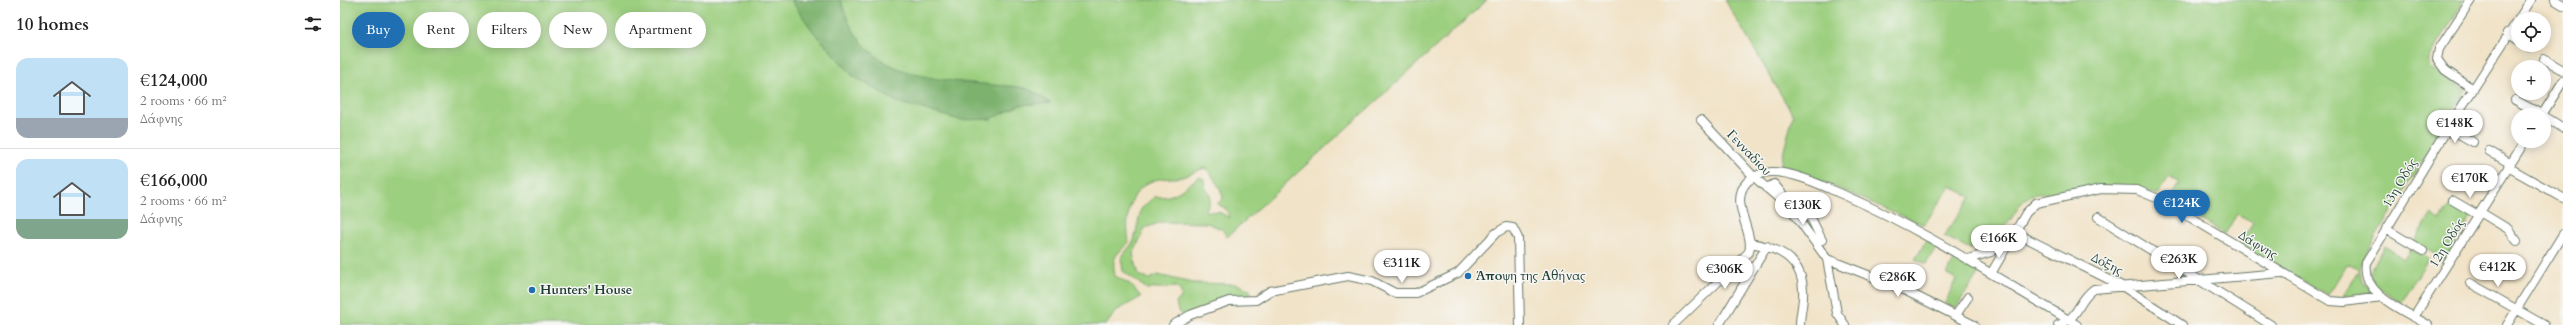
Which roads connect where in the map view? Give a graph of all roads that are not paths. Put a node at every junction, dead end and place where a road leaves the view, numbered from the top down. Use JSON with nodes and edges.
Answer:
{"nodes":[{"id":1,"x":2470,"y":0,"type":"edge"},
{"id":2,"x":2531,"y":0,"type":"edge"},
{"id":3,"x":2555,"y":0,"type":"edge"},
{"id":4,"x":2563,"y":5,"type":"edge"},
{"id":5,"x":2507,"y":33,"type":"junction"},
{"id":6,"x":2511,"y":36,"type":"edge"},
{"id":7,"x":2544,"y":59,"type":"dead end"},
{"id":8,"x":2563,"y":70,"type":"edge"},
{"id":9,"x":2563,"y":81,"type":"edge"},
{"id":10,"x":2473,"y":89,"type":"junction"},
{"id":11,"x":2515,"y":100,"type":"dead end"},
{"id":12,"x":2530,"y":108,"type":"edge"},
{"id":13,"x":2547,"y":108,"type":"edge"},
{"id":14,"x":1701,"y":120,"type":"dead end"},
{"id":15,"x":2551,"y":120,"type":"edge"},
{"id":16,"x":2448,"y":128,"type":"junction"},
{"id":17,"x":2563,"y":128,"type":"edge"},
{"id":18,"x":2473,"y":142,"type":"dead end"},
{"id":19,"x":2520,"y":148,"type":"edge"},
{"id":20,"x":2489,"y":151,"type":"dead end"},
{"id":21,"x":2509,"y":165,"type":"junction"},
{"id":22,"x":1754,"y":177,"type":"junction"},
{"id":23,"x":1766,"y":188,"type":"junction"},
{"id":24,"x":2563,"y":198,"type":"edge"},
{"id":25,"x":2452,"y":200,"type":"dead end"},
{"id":26,"x":2479,"y":214,"type":"junction"},
{"id":27,"x":2098,"y":217,"type":"dead end"},
{"id":28,"x":2386,"y":229,"type":"junction"},
{"id":29,"x":2016,"y":233,"type":"junction"},
{"id":30,"x":2563,"y":234,"type":"edge"},
{"id":31,"x":1822,"y":240,"type":"dead end"},
{"id":32,"x":2517,"y":241,"type":"dead end"},
{"id":33,"x":1750,"y":243,"type":"junction"},
{"id":34,"x":1767,"y":246,"type":"junction"},
{"id":35,"x":2423,"y":251,"type":"dead end"},
{"id":36,"x":1827,"y":258,"type":"junction"},
{"id":37,"x":1968,"y":259,"type":"junction"},
{"id":38,"x":1992,"y":272,"type":"junction"},
{"id":39,"x":2281,"y":273,"type":"junction"},
{"id":40,"x":2196,"y":279,"type":"junction"},
{"id":41,"x":2470,"y":282,"type":"dead end"},
{"id":42,"x":2122,"y":286,"type":"junction"},
{"id":43,"x":1968,"y":297,"type":"dead end"},
{"id":44,"x":2382,"y":297,"type":"junction"},
{"id":45,"x":2516,"y":311,"type":"junction"},
{"id":46,"x":1956,"y":315,"type":"junction"},
{"id":47,"x":2414,"y":317,"type":"junction"},
{"id":48,"x":2074,"y":323,"type":"edge"},
{"id":49,"x":2543,"y":324,"type":"edge"},
{"id":50,"x":1173,"y":325,"type":"edge"},
{"id":51,"x":1520,"y":325,"type":"edge"},
{"id":52,"x":1673,"y":325,"type":"edge"},
{"id":53,"x":1719,"y":325,"type":"edge"},
{"id":54,"x":1800,"y":325,"type":"edge"},
{"id":55,"x":1845,"y":325,"type":"edge"},
{"id":56,"x":1974,"y":325,"type":"edge"},
{"id":57,"x":2058,"y":325,"type":"edge"},
{"id":58,"x":2182,"y":325,"type":"edge"},
{"id":59,"x":2271,"y":325,"type":"edge"},
{"id":60,"x":2428,"y":325,"type":"edge"},
{"id":61,"x":2507,"y":325,"type":"edge"}],
"edges":[{"from":1,"to":10,"type":"street"},
{"from":2,"to":5,"type":"street","name":"13η Οδός"},
{"from":3,"to":4,"type":"street"},
{"from":5,"to":6,"type":"street"},
{"from":5,"to":10,"type":"street","name":"13η Οδός"},
{"from":7,"to":8,"type":"street"},
{"from":9,"to":13,"type":"street"},
{"from":10,"to":16,"type":"street","name":"13η Οδός"},
{"from":11,"to":12,"type":"street"},
{"from":14,"to":22,"type":"street","name":"Γενναδίου"},
{"from":15,"to":17,"type":"street"},
{"from":16,"to":18,"type":"street"},
{"from":16,"to":28,"type":"street","name":"13η Οδός"},
{"from":19,"to":21,"type":"street","name":"12η Οδός"},
{"from":20,"to":21,"type":"street"},
{"from":21,"to":24,"type":"street"},
{"from":21,"to":26,"type":"street","name":"12η Οδός"},
{"from":22,"to":23,"type":"street","name":"Γενναδίου"},
{"from":22,"to":33,"type":"street"},
{"from":22,"to":37,"type":"street"},
{"from":23,"to":31,"type":"street"},
{"from":23,"to":36,"type":"street","name":"Γενναδίου"},
{"from":25,"to":26,"type":"street"},
{"from":26,"to":32,"type":"street"},
{"from":26,"to":47,"type":"street","name":"12η Οδός"},
{"from":27,"to":40,"type":"street"},
{"from":28,"to":35,"type":"street"},
{"from":28,"to":44,"type":"street","name":"13η Οδός"},
{"from":29,"to":37,"type":"street"},
{"from":29,"to":38,"type":"street","name":"Δάφνης"},
{"from":29,"to":39,"type":"street","name":"Δάφνης"},
{"from":29,"to":42,"type":"street","name":"Δόξης"},
{"from":30,"to":45,"type":"street"},
{"from":33,"to":34,"type":"street"},
{"from":33,"to":52,"type":"street"},
{"from":34,"to":53,"type":"street"},
{"from":34,"to":54,"type":"street"},
{"from":36,"to":46,"type":"street"},
{"from":36,"to":55,"type":"street","name":"Γενναδίου"},
{"from":37,"to":38,"type":"street"},
{"from":38,"to":48,"type":"street"},
{"from":39,"to":40,"type":"street"},
{"from":39,"to":44,"type":"street","name":"Δάφνης"},
{"from":40,"to":42,"type":"street"},
{"from":40,"to":59,"type":"street"},
{"from":41,"to":45,"type":"street"},
{"from":42,"to":48,"type":"street"},
{"from":42,"to":58,"type":"street","name":"Δόξης"},
{"from":43,"to":46,"type":"street"},
{"from":44,"to":47,"type":"street"},
{"from":45,"to":49,"type":"street"},
{"from":45,"to":61,"type":"street"},
{"from":46,"to":56,"type":"street"},
{"from":47,"to":60,"type":"street"},
{"from":48,"to":57,"type":"street"},
{"from":50,"to":51,"type":"street"}]}
